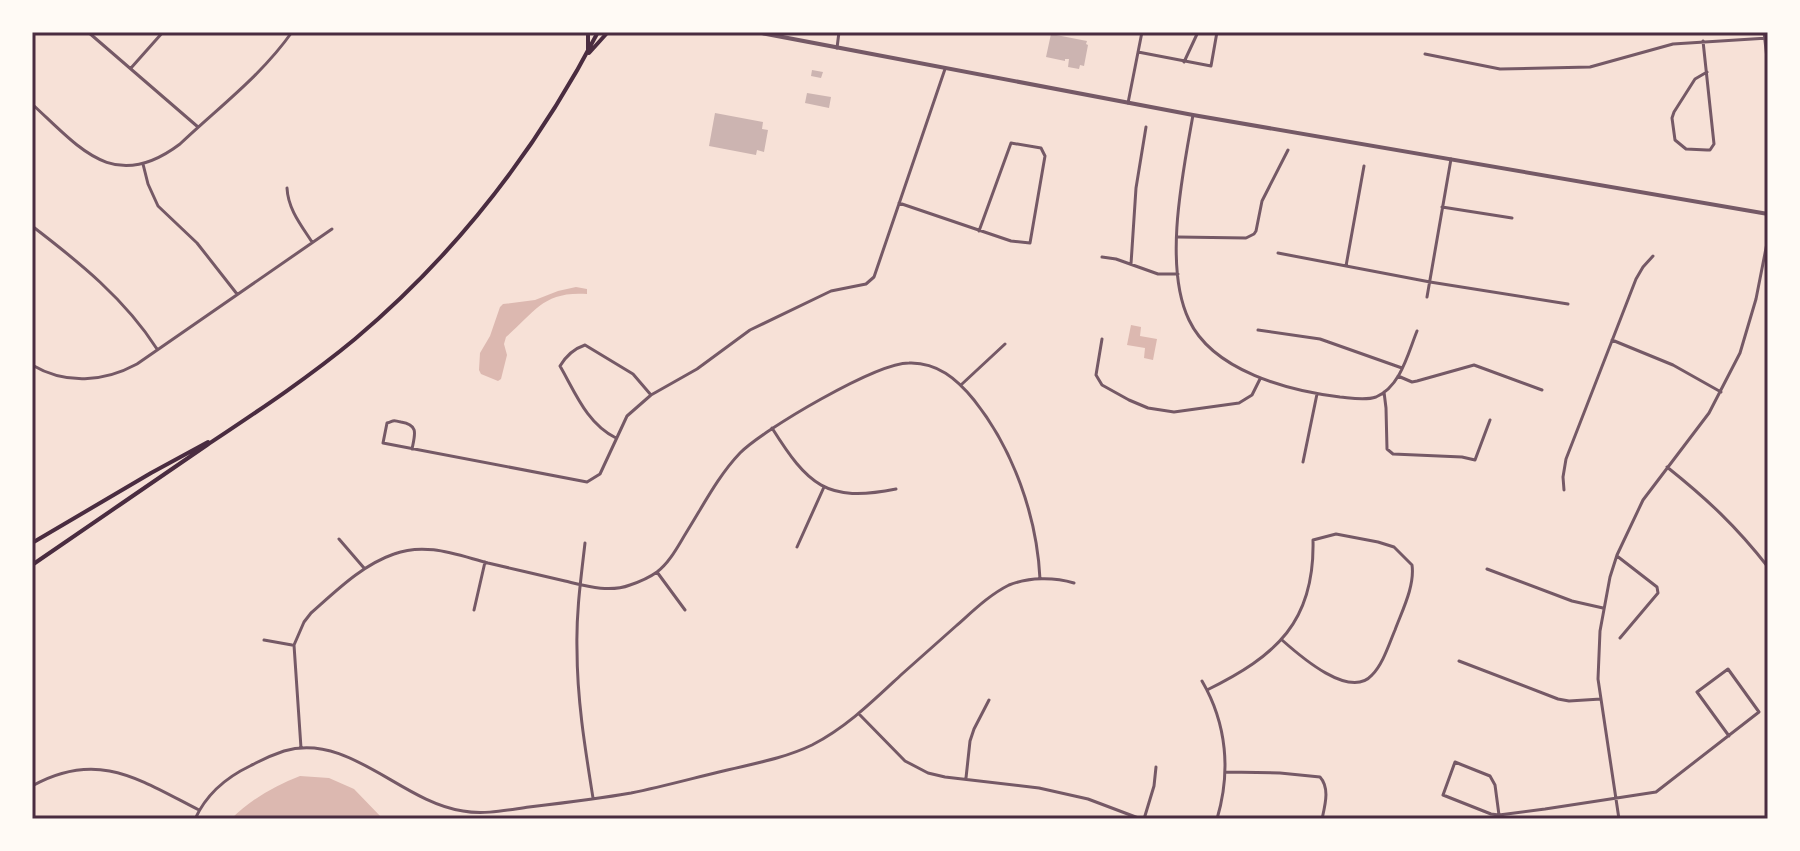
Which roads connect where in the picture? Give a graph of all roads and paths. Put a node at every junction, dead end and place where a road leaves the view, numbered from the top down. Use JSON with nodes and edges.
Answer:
{"nodes":[{"id":1,"x":88,"y":32,"type":"edge"},
{"id":2,"x":163,"y":32,"type":"edge"},
{"id":3,"x":292,"y":32,"type":"edge"},
{"id":4,"x":588,"y":32,"type":"edge"},
{"id":5,"x":598,"y":32,"type":"edge"},
{"id":6,"x":608,"y":32,"type":"edge"},
{"id":7,"x":756,"y":32,"type":"edge"},
{"id":8,"x":839,"y":32,"type":"edge"},
{"id":9,"x":1142,"y":32,"type":"edge"},
{"id":10,"x":1198,"y":32,"type":"edge"},
{"id":11,"x":1217,"y":32,"type":"edge"},
{"id":12,"x":1766,"y":36,"type":"edge"},
{"id":13,"x":1703,"y":41,"type":"junction"},
{"id":14,"x":837,"y":48,"type":"junction"},
{"id":15,"x":588,"y":51,"type":"junction"},
{"id":16,"x":1138,"y":52,"type":"junction"},
{"id":17,"x":1425,"y":54,"type":"dead end"},
{"id":18,"x":582,"y":61,"type":"junction"},
{"id":19,"x":1184,"y":62,"type":"junction"},
{"id":20,"x":1768,"y":67,"type":"edge"},
{"id":21,"x":130,"y":69,"type":"junction"},
{"id":22,"x":945,"y":69,"type":"junction"},
{"id":23,"x":1707,"y":72,"type":"junction"},
{"id":24,"x":32,"y":104,"type":"edge"},
{"id":25,"x":1128,"y":104,"type":"junction"},
{"id":26,"x":1193,"y":115,"type":"junction"},
{"id":27,"x":198,"y":127,"type":"junction"},
{"id":28,"x":1146,"y":127,"type":"dead end"},
{"id":29,"x":1288,"y":150,"type":"dead end"},
{"id":30,"x":1451,"y":159,"type":"junction"},
{"id":31,"x":143,"y":164,"type":"junction"},
{"id":32,"x":1364,"y":166,"type":"dead end"},
{"id":33,"x":287,"y":188,"type":"dead end"},
{"id":34,"x":899,"y":203,"type":"junction"},
{"id":35,"x":1442,"y":207,"type":"junction"},
{"id":36,"x":1768,"y":214,"type":"edge"},
{"id":37,"x":1512,"y":218,"type":"dead end"},
{"id":38,"x":32,"y":226,"type":"edge"},
{"id":39,"x":332,"y":229,"type":"dead end"},
{"id":40,"x":979,"y":231,"type":"junction"},
{"id":41,"x":1177,"y":237,"type":"junction"},
{"id":42,"x":1768,"y":238,"type":"edge"},
{"id":43,"x":312,"y":242,"type":"junction"},
{"id":44,"x":1278,"y":253,"type":"dead end"},
{"id":45,"x":1653,"y":256,"type":"dead end"},
{"id":46,"x":1102,"y":257,"type":"dead end"},
{"id":47,"x":1131,"y":264,"type":"junction"},
{"id":48,"x":1346,"y":266,"type":"junction"},
{"id":49,"x":1178,"y":274,"type":"junction"},
{"id":50,"x":1430,"y":282,"type":"junction"},
{"id":51,"x":237,"y":294,"type":"junction"},
{"id":52,"x":1427,"y":297,"type":"dead end"},
{"id":53,"x":1568,"y":304,"type":"dead end"},
{"id":54,"x":1258,"y":330,"type":"dead end"},
{"id":55,"x":1417,"y":331,"type":"dead end"},
{"id":56,"x":1102,"y":339,"type":"dead end"},
{"id":57,"x":1612,"y":340,"type":"junction"},
{"id":58,"x":1005,"y":344,"type":"dead end"},
{"id":59,"x":157,"y":349,"type":"junction"},
{"id":60,"x":32,"y":365,"type":"edge"},
{"id":61,"x":1402,"y":368,"type":"junction"},
{"id":62,"x":1398,"y":376,"type":"junction"},
{"id":63,"x":1260,"y":379,"type":"junction"},
{"id":64,"x":962,"y":384,"type":"junction"},
{"id":65,"x":1542,"y":390,"type":"dead end"},
{"id":66,"x":1384,"y":392,"type":"junction"},
{"id":67,"x":1721,"y":392,"type":"junction"},
{"id":68,"x":1317,"y":394,"type":"junction"},
{"id":69,"x":651,"y":395,"type":"junction"},
{"id":70,"x":1490,"y":420,"type":"dead end"},
{"id":71,"x":772,"y":428,"type":"junction"},
{"id":72,"x":221,"y":436,"type":"junction"},
{"id":73,"x":616,"y":438,"type":"junction"},
{"id":74,"x":412,"y":449,"type":"junction"},
{"id":75,"x":1303,"y":462,"type":"dead end"},
{"id":76,"x":1667,"y":467,"type":"junction"},
{"id":77,"x":824,"y":487,"type":"junction"},
{"id":78,"x":896,"y":489,"type":"dead end"},
{"id":79,"x":1564,"y":490,"type":"dead end"},
{"id":80,"x":339,"y":539,"type":"dead end"},
{"id":81,"x":32,"y":543,"type":"edge"},
{"id":82,"x":585,"y":543,"type":"dead end"},
{"id":83,"x":797,"y":547,"type":"dead end"},
{"id":84,"x":1617,"y":555,"type":"junction"},
{"id":85,"x":485,"y":562,"type":"junction"},
{"id":86,"x":32,"y":565,"type":"edge"},
{"id":87,"x":1768,"y":567,"type":"edge"},
{"id":88,"x":364,"y":568,"type":"junction"},
{"id":89,"x":1487,"y":569,"type":"dead end"},
{"id":90,"x":657,"y":572,"type":"junction"},
{"id":91,"x":1040,"y":579,"type":"junction"},
{"id":92,"x":1074,"y":583,"type":"dead end"},
{"id":93,"x":580,"y":584,"type":"junction"},
{"id":94,"x":1603,"y":608,"type":"junction"},
{"id":95,"x":474,"y":610,"type":"dead end"},
{"id":96,"x":685,"y":610,"type":"dead end"},
{"id":97,"x":1620,"y":638,"type":"dead end"},
{"id":98,"x":264,"y":640,"type":"dead end"},
{"id":99,"x":1282,"y":640,"type":"junction"},
{"id":100,"x":294,"y":645,"type":"junction"},
{"id":101,"x":1459,"y":661,"type":"dead end"},
{"id":102,"x":1202,"y":681,"type":"dead end"},
{"id":103,"x":1207,"y":690,"type":"junction"},
{"id":104,"x":1601,"y":699,"type":"junction"},
{"id":105,"x":989,"y":700,"type":"dead end"},
{"id":106,"x":859,"y":714,"type":"junction"},
{"id":107,"x":1729,"y":736,"type":"junction"},
{"id":108,"x":301,"y":748,"type":"junction"},
{"id":109,"x":1156,"y":767,"type":"dead end"},
{"id":110,"x":1226,"y":772,"type":"junction"},
{"id":111,"x":966,"y":778,"type":"junction"},
{"id":112,"x":32,"y":786,"type":"edge"},
{"id":113,"x":593,"y":798,"type":"junction"},
{"id":114,"x":1616,"y":799,"type":"junction"},
{"id":115,"x":199,"y":810,"type":"junction"},
{"id":116,"x":1499,"y":815,"type":"junction"},
{"id":117,"x":195,"y":819,"type":"edge"},
{"id":118,"x":1143,"y":819,"type":"edge"},
{"id":119,"x":1217,"y":819,"type":"edge"},
{"id":120,"x":1322,"y":819,"type":"edge"},
{"id":121,"x":1619,"y":819,"type":"edge"}],
"edges":[{"from":1,"to":21,"type":"street"},
{"from":2,"to":21,"type":"street"},
{"from":3,"to":27,"type":"street"},
{"from":4,"to":15,"type":"main road"},
{"from":5,"to":15,"type":"main road"},
{"from":6,"to":18,"type":"main road"},
{"from":7,"to":14,"type":"street"},
{"from":8,"to":14,"type":"street"},
{"from":9,"to":16,"type":"street"},
{"from":10,"to":19,"type":"street"},
{"from":11,"to":19,"type":"street"},
{"from":12,"to":13,"type":"street"},
{"from":12,"to":20,"type":"street"},
{"from":13,"to":17,"type":"street"},
{"from":13,"to":23,"type":"street"},
{"from":14,"to":22,"type":"street"},
{"from":15,"to":18,"type":"main road"},
{"from":16,"to":19,"type":"street"},
{"from":16,"to":25,"type":"street"},
{"from":18,"to":72,"type":"main road"},
{"from":21,"to":27,"type":"street"},
{"from":22,"to":25,"type":"street"},
{"from":22,"to":34,"type":"street"},
{"from":23,"to":23,"type":"street"},
{"from":24,"to":31,"type":"street"},
{"from":25,"to":26,"type":"street"},
{"from":26,"to":30,"type":"street"},
{"from":26,"to":41,"type":"street"},
{"from":27,"to":31,"type":"street"},
{"from":28,"to":47,"type":"street"},
{"from":29,"to":41,"type":"street"},
{"from":30,"to":35,"type":"street"},
{"from":30,"to":36,"type":"street"},
{"from":31,"to":51,"type":"street"},
{"from":32,"to":48,"type":"street"},
{"from":33,"to":43,"type":"street"},
{"from":34,"to":40,"type":"street"},
{"from":34,"to":69,"type":"street"},
{"from":35,"to":37,"type":"street"},
{"from":35,"to":50,"type":"street"},
{"from":38,"to":59,"type":"street"},
{"from":39,"to":43,"type":"street"},
{"from":40,"to":40,"type":"street"},
{"from":41,"to":49,"type":"street"},
{"from":42,"to":67,"type":"street"},
{"from":43,"to":51,"type":"street"},
{"from":44,"to":48,"type":"street"},
{"from":45,"to":57,"type":"street"},
{"from":46,"to":47,"type":"street"},
{"from":47,"to":49,"type":"street"},
{"from":48,"to":50,"type":"street"},
{"from":49,"to":63,"type":"street"},
{"from":50,"to":52,"type":"street"},
{"from":50,"to":53,"type":"street"},
{"from":51,"to":59,"type":"street"},
{"from":54,"to":61,"type":"street"},
{"from":55,"to":61,"type":"street"},
{"from":56,"to":63,"type":"street"},
{"from":57,"to":67,"type":"street"},
{"from":57,"to":79,"type":"street"},
{"from":58,"to":64,"type":"street"},
{"from":59,"to":60,"type":"street"},
{"from":61,"to":62,"type":"street"},
{"from":62,"to":65,"type":"street"},
{"from":62,"to":66,"type":"street"},
{"from":63,"to":68,"type":"street"},
{"from":64,"to":71,"type":"street"},
{"from":64,"to":91,"type":"street"},
{"from":66,"to":68,"type":"street"},
{"from":66,"to":70,"type":"street"},
{"from":67,"to":76,"type":"street"},
{"from":68,"to":75,"type":"street"},
{"from":69,"to":73,"type":"street"},
{"from":69,"to":73,"type":"street"},
{"from":71,"to":77,"type":"street"},
{"from":71,"to":90,"type":"street"},
{"from":72,"to":81,"type":"main road"},
{"from":72,"to":86,"type":"main road"},
{"from":73,"to":74,"type":"street"},
{"from":74,"to":74,"type":"street"},
{"from":76,"to":84,"type":"street"},
{"from":76,"to":87,"type":"street"},
{"from":77,"to":78,"type":"street"},
{"from":77,"to":83,"type":"street"},
{"from":80,"to":88,"type":"street"},
{"from":82,"to":93,"type":"street"},
{"from":84,"to":94,"type":"street"},
{"from":84,"to":97,"type":"street"},
{"from":85,"to":88,"type":"street"},
{"from":85,"to":93,"type":"street"},
{"from":85,"to":95,"type":"street"},
{"from":88,"to":100,"type":"street"},
{"from":89,"to":94,"type":"street"},
{"from":90,"to":93,"type":"street"},
{"from":90,"to":96,"type":"street"},
{"from":91,"to":92,"type":"street"},
{"from":91,"to":106,"type":"street"},
{"from":93,"to":113,"type":"street"},
{"from":94,"to":104,"type":"street"},
{"from":98,"to":100,"type":"street"},
{"from":99,"to":99,"type":"street"},
{"from":99,"to":103,"type":"street"},
{"from":100,"to":108,"type":"street"},
{"from":101,"to":104,"type":"street"},
{"from":102,"to":103,"type":"street"},
{"from":103,"to":110,"type":"street"},
{"from":104,"to":114,"type":"street"},
{"from":105,"to":111,"type":"street"},
{"from":106,"to":111,"type":"street"},
{"from":106,"to":113,"type":"street"},
{"from":107,"to":107,"type":"street"},
{"from":107,"to":114,"type":"street"},
{"from":108,"to":113,"type":"street"},
{"from":108,"to":115,"type":"street"},
{"from":109,"to":118,"type":"street"},
{"from":110,"to":119,"type":"street"},
{"from":110,"to":120,"type":"street"},
{"from":111,"to":118,"type":"street"},
{"from":112,"to":115,"type":"street"},
{"from":114,"to":116,"type":"street"},
{"from":114,"to":121,"type":"street"},
{"from":115,"to":117,"type":"street"},
{"from":116,"to":116,"type":"street"}]}
